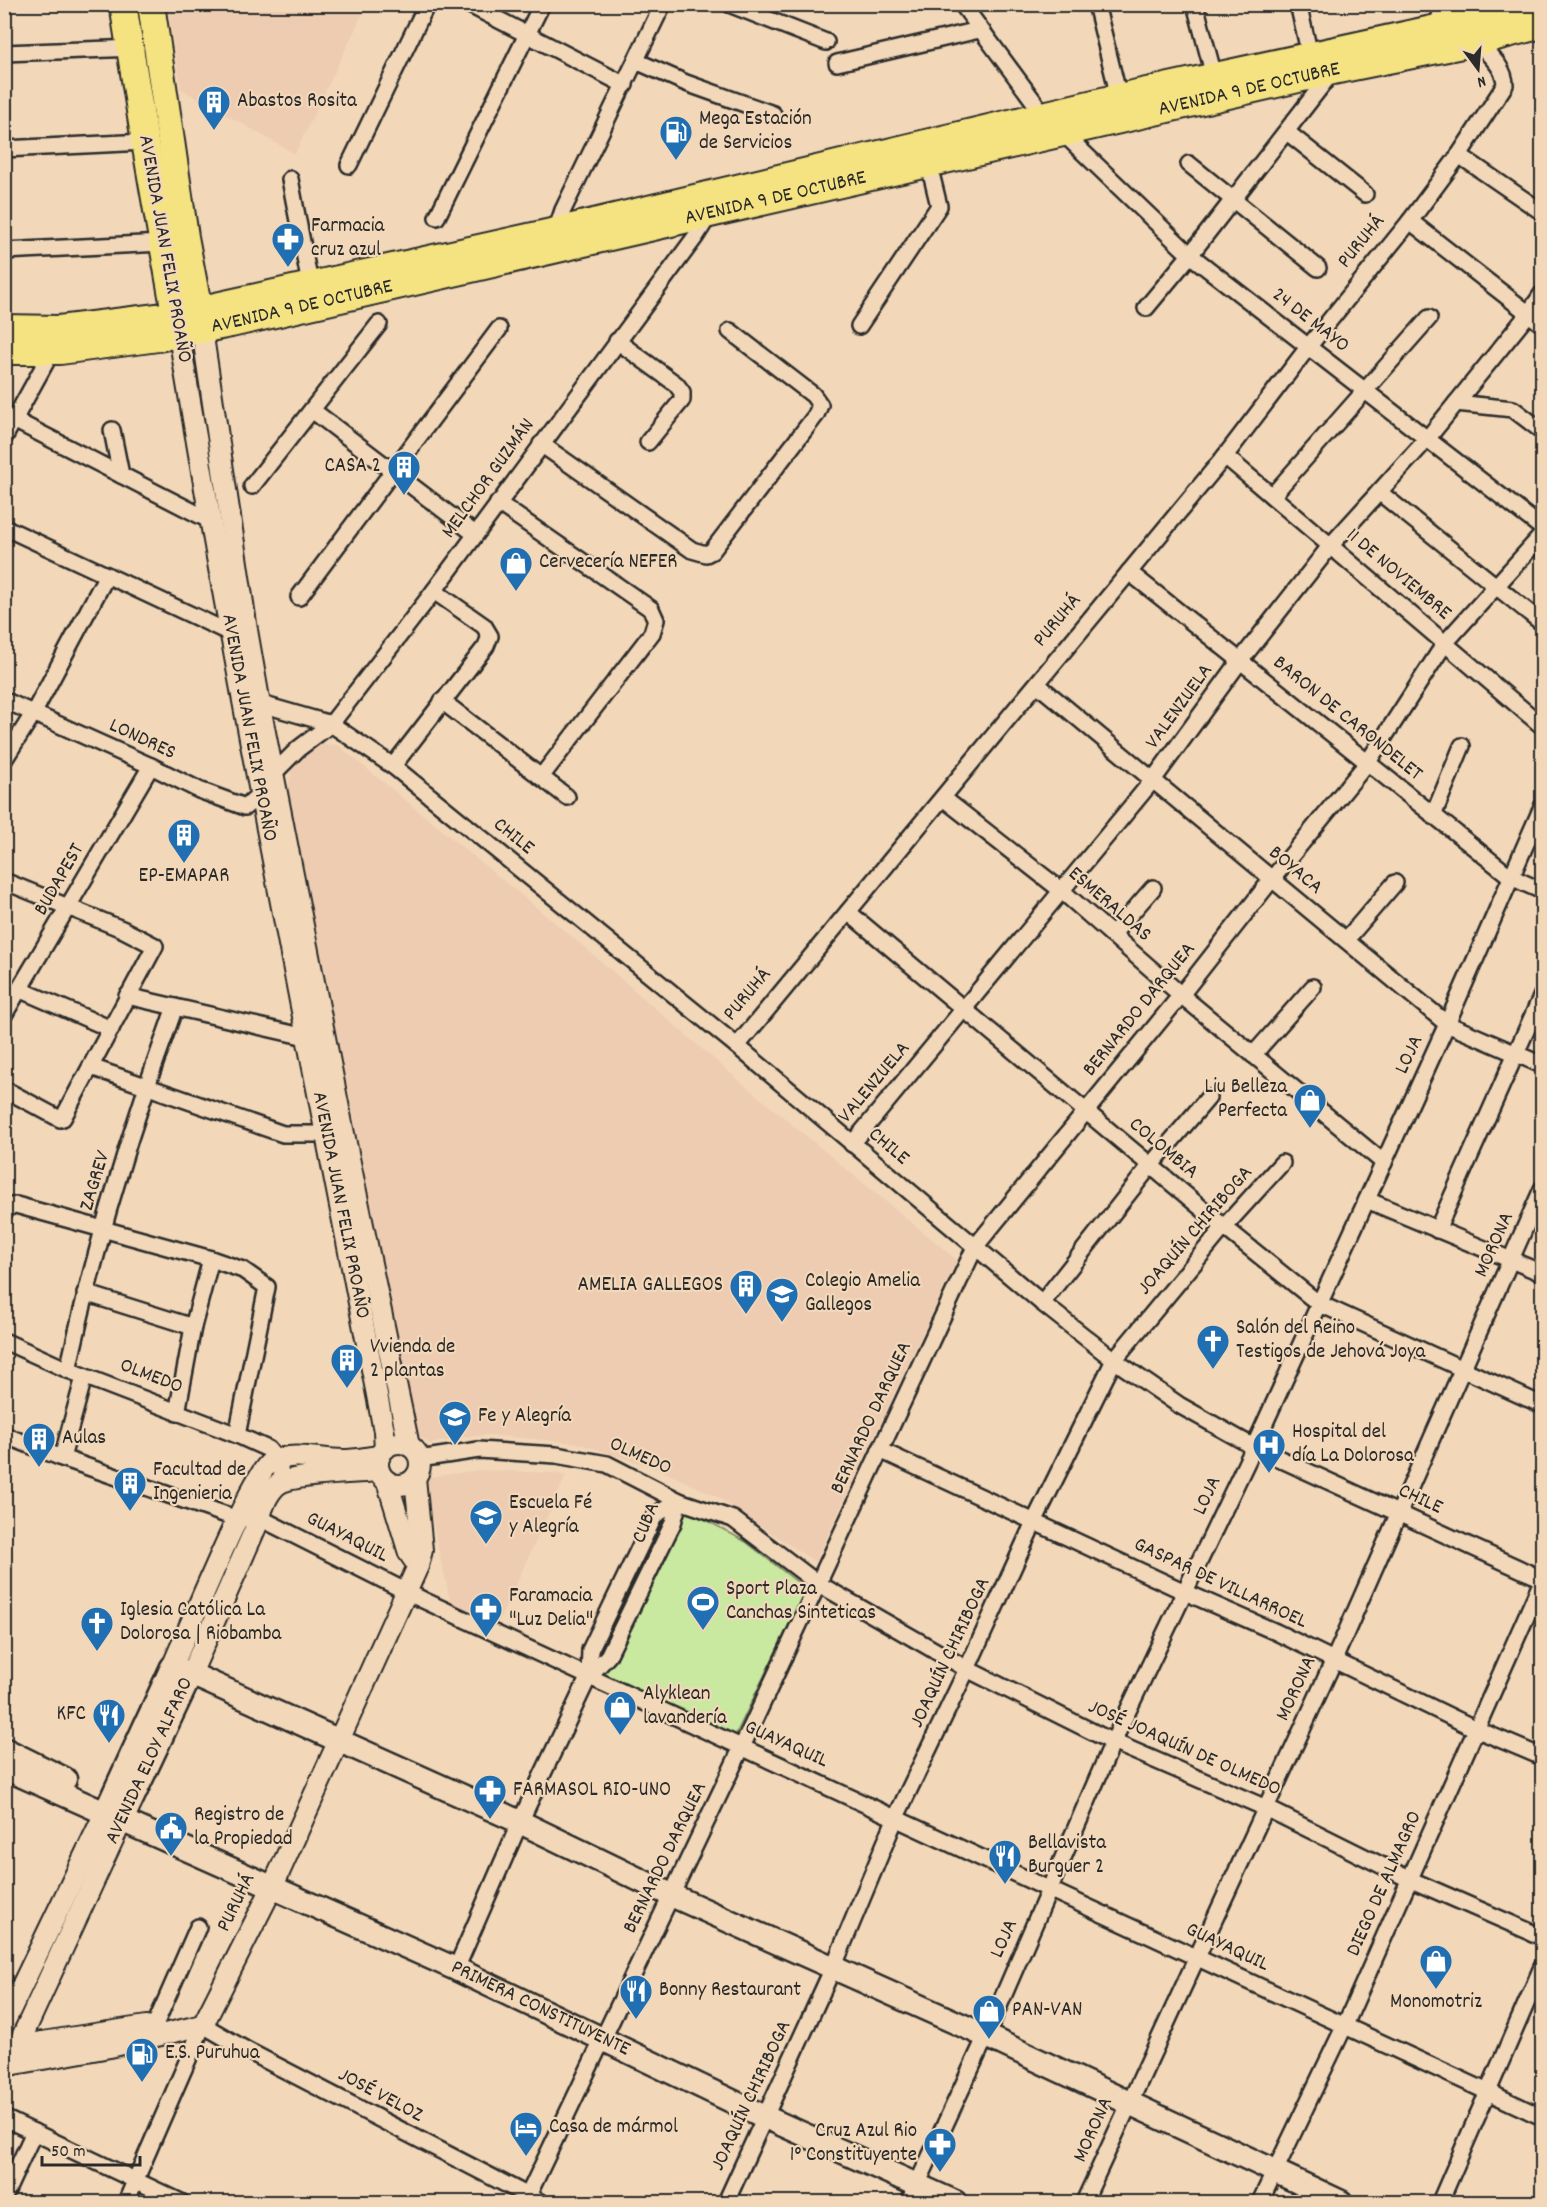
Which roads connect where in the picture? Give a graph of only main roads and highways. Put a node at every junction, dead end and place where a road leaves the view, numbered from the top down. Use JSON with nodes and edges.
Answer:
{"nodes":[{"id":1,"x":123,"y":4,"type":"edge"},
{"id":2,"x":151,"y":4,"type":"edge"},
{"id":3,"x":1542,"y":5,"type":"edge"},
{"id":4,"x":1542,"y":25,"type":"edge"},
{"id":5,"x":1436,"y":39,"type":"junction"},
{"id":6,"x":712,"y":204,"type":"junction"},
{"id":7,"x":189,"y":322,"type":"junction"},
{"id":8,"x":4,"y":328,"type":"edge"},
{"id":9,"x":4,"y":351,"type":"edge"},
{"id":10,"x":4,"y":1749,"type":"edge"},
{"id":11,"x":4,"y":1768,"type":"edge"},
{"id":12,"x":116,"y":1810,"type":"junction"},
{"id":13,"x":914,"y":2194,"type":"edge"},
{"id":14,"x":955,"y":2202,"type":"edge"},
{"id":15,"x":1341,"y":2202,"type":"edge"}],
"edges":[{"from":1,"to":7,"type":"main road","name":"AVENIDA JUAN FELIX PROAÑO"},
{"from":2,"to":7,"type":"main road","name":"AVENIDA JUAN FELIX PROAÑO"},
{"from":3,"to":5,"type":"main road","name":"AVENIDA 9 DE OCTUBRE"},
{"from":4,"to":5,"type":"main road","name":"AVENIDA 9 DE OCTUBRE"},
{"from":5,"to":6,"type":"main road","name":"AVENIDA 9 DE OCTUBRE"},
{"from":5,"to":6,"type":"main road","name":"AVENIDA 9 DE OCTUBRE"},
{"from":6,"to":7,"type":"main road","name":"AVENIDA 9 DE OCTUBRE"},
{"from":6,"to":7,"type":"main road","name":"AVENIDA 9 DE OCTUBRE"},
{"from":7,"to":8,"type":"main road","name":"AVENIDA 9 DE OCTUBRE"},
{"from":7,"to":9,"type":"main road","name":"AVENIDA 9 DE OCTUBRE"},
{"from":10,"to":12,"type":"main road"},
{"from":11,"to":12,"type":"main road"},
{"from":12,"to":13,"type":"main road","name":"PRIMERA CONSTITUYENTE"},
{"from":12,"to":15,"type":"main road","name":"AVENIDA ELOY ALFARO"},
{"from":13,"to":14,"type":"main road","name":"PRIMERA CONSTITUYENTE"}]}
